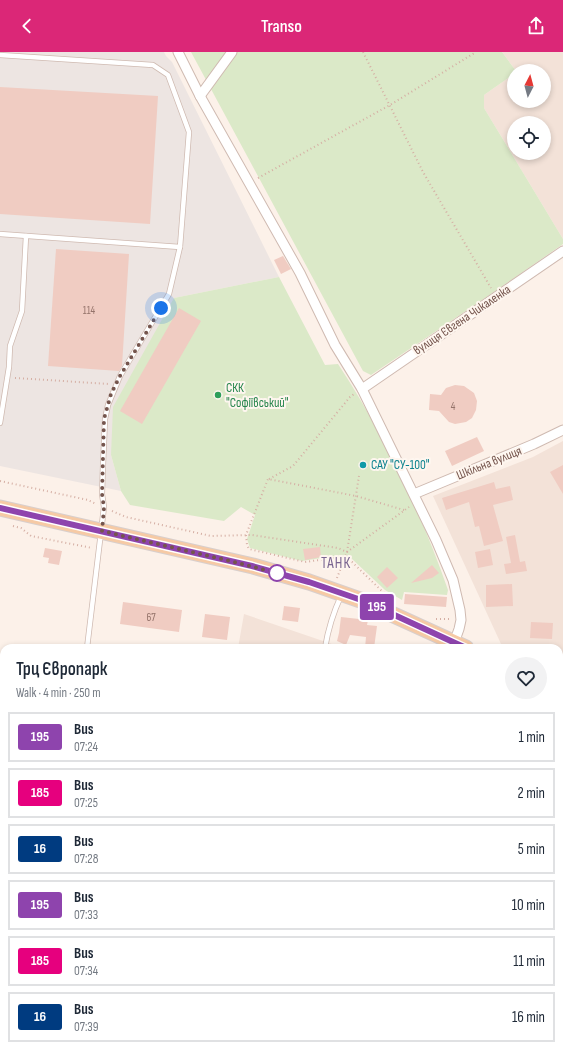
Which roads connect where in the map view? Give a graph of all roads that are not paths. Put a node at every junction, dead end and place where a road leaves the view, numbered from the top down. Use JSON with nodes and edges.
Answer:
{"nodes":[{"id":1,"x":178,"y":52,"type":"edge"},
{"id":2,"x":232,"y":52,"type":"edge"},
{"id":3,"x":0,"y":55,"type":"edge"},
{"id":4,"x":200,"y":96,"type":"junction"},
{"id":5,"x":0,"y":234,"type":"edge"},
{"id":6,"x":26,"y":236,"type":"junction"},
{"id":7,"x":180,"y":247,"type":"junction"},
{"id":8,"x":563,"y":251,"type":"edge"},
{"id":9,"x":362,"y":389,"type":"junction"},
{"id":10,"x":0,"y":423,"type":"edge"},
{"id":11,"x":563,"y":430,"type":"edge"},
{"id":12,"x":416,"y":497,"type":"junction"},
{"id":13,"x":0,"y":508,"type":"edge"},
{"id":14,"x":102,"y":531,"type":"junction"},
{"id":15,"x":338,"y":591,"type":"junction"},
{"id":16,"x":88,"y":644,"type":"edge"},
{"id":17,"x":326,"y":644,"type":"edge"},
{"id":18,"x":453,"y":644,"type":"edge"},
{"id":19,"x":457,"y":644,"type":"edge"}],
"edges":[{"from":1,"to":4,"type":"street"},
{"from":2,"to":4,"type":"street"},
{"from":3,"to":7,"type":"lane"},
{"from":4,"to":9,"type":"street"},
{"from":5,"to":6,"type":"lane"},
{"from":6,"to":7,"type":"lane"},
{"from":6,"to":10,"type":"lane"},
{"from":7,"to":14,"type":"lane"},
{"from":8,"to":9,"type":"street","name":"вулиця Євгена Чикаленка"},
{"from":9,"to":12,"type":"street"},
{"from":11,"to":12,"type":"street","name":"Шкільна вулиця"},
{"from":12,"to":19,"type":"street"},
{"from":13,"to":14,"type":"main road"},
{"from":14,"to":15,"type":"main road"},
{"from":14,"to":16,"type":"lane"},
{"from":15,"to":17,"type":"lane"},
{"from":15,"to":18,"type":"main road"}]}
